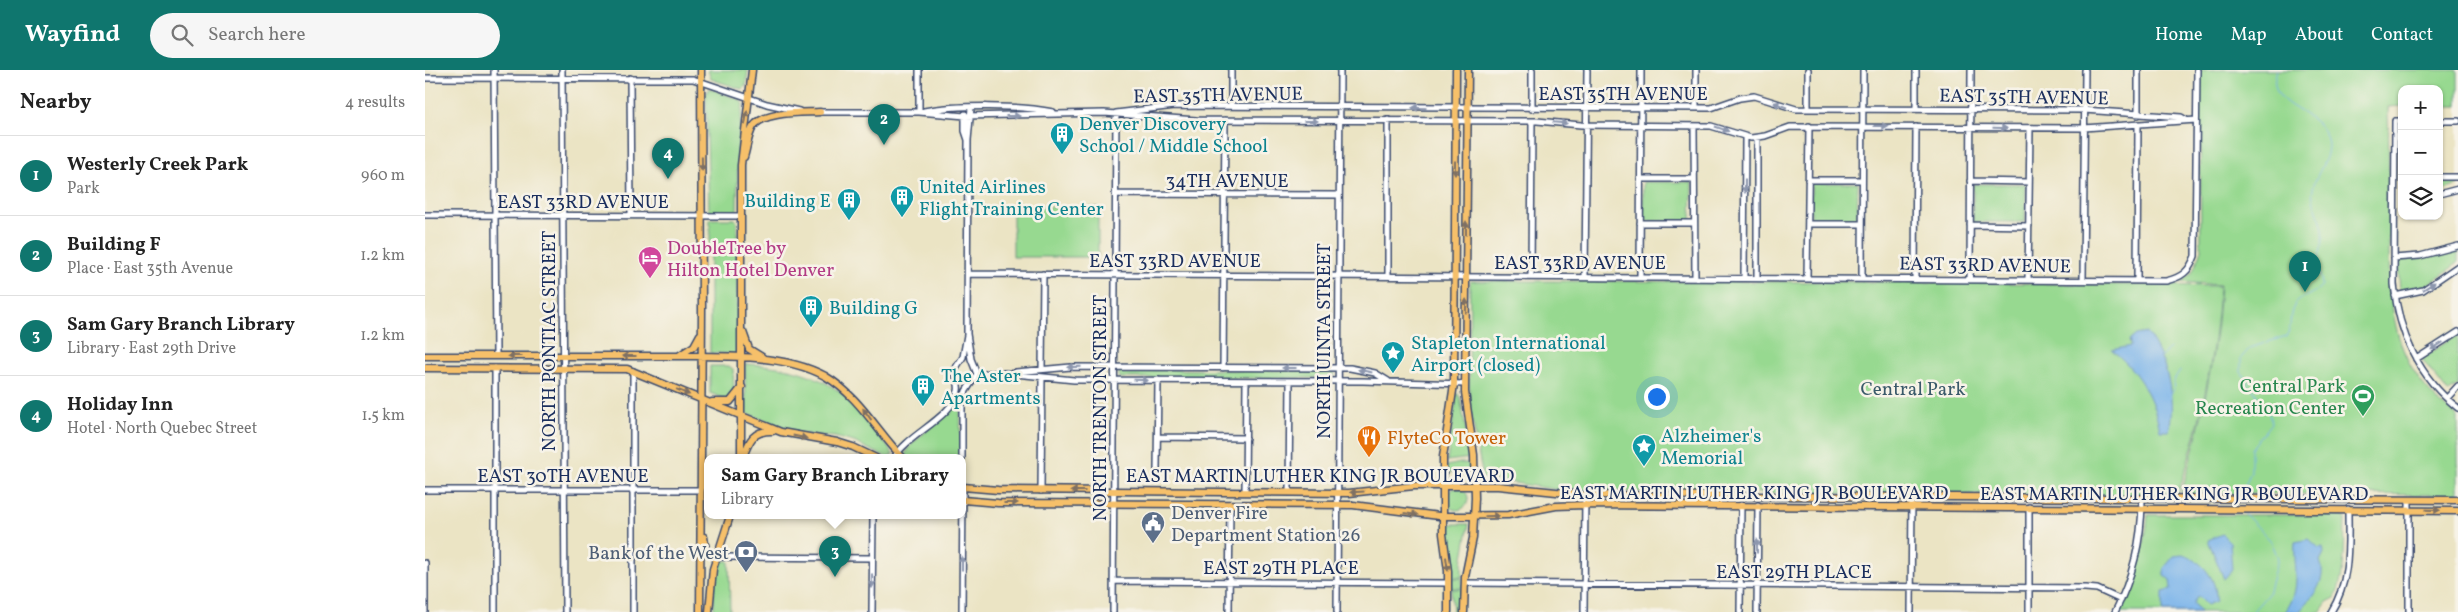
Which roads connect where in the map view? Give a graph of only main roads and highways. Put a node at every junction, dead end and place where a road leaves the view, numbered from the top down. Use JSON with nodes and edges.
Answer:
{"nodes":[{"id":1,"x":701,"y":70,"type":"edge"},
{"id":2,"x":752,"y":70,"type":"edge"},
{"id":3,"x":1456,"y":70,"type":"edge"},
{"id":4,"x":1468,"y":70,"type":"edge"},
{"id":5,"x":820,"y":112,"type":"road end"},
{"id":6,"x":741,"y":165,"type":"junction"},
{"id":7,"x":741,"y":324,"type":"junction"},
{"id":8,"x":702,"y":331,"type":"junction"},
{"id":9,"x":425,"y":356,"type":"edge"},
{"id":10,"x":677,"y":356,"type":"junction"},
{"id":11,"x":702,"y":357,"type":"junction"},
{"id":12,"x":741,"y":358,"type":"junction"},
{"id":13,"x":765,"y":359,"type":"junction"},
{"id":14,"x":425,"y":368,"type":"edge"},
{"id":15,"x":742,"y":387,"type":"junction"},
{"id":16,"x":702,"y":400,"type":"junction"},
{"id":17,"x":742,"y":416,"type":"junction"},
{"id":18,"x":779,"y":431,"type":"junction"},
{"id":19,"x":742,"y":454,"type":"edge"},
{"id":20,"x":744,"y":454,"type":"edge"},
{"id":21,"x":868,"y":454,"type":"edge"},
{"id":22,"x":895,"y":454,"type":"edge"},
{"id":23,"x":1443,"y":486,"type":"junction"},
{"id":24,"x":1475,"y":486,"type":"junction"},
{"id":25,"x":966,"y":488,"type":"edge"},
{"id":26,"x":966,"y":500,"type":"edge"},
{"id":27,"x":2458,"y":500,"type":"edge"},
{"id":28,"x":2458,"y":511,"type":"edge"},
{"id":29,"x":701,"y":516,"type":"junction"},
{"id":30,"x":1443,"y":516,"type":"junction"},
{"id":31,"x":1475,"y":516,"type":"junction"},
{"id":32,"x":729,"y":519,"type":"edge"},
{"id":33,"x":716,"y":558,"type":"junction"},
{"id":34,"x":700,"y":612,"type":"edge"},
{"id":35,"x":709,"y":612,"type":"edge"},
{"id":36,"x":1448,"y":612,"type":"edge"},
{"id":37,"x":1464,"y":612,"type":"edge"}],
"edges":[{"from":1,"to":8,"type":"main road","one_way":true},
{"from":6,"to":2,"type":"main road","one_way":true},
{"from":3,"to":23,"type":"main road","one_way":true},
{"from":24,"to":4,"type":"main road","one_way":true},
{"from":5,"to":6,"type":"main road"},
{"from":6,"to":7,"type":"main road"},
{"from":7,"to":12,"type":"main road"},
{"from":7,"to":13,"type":"main road"},
{"from":8,"to":10,"type":"main road"},
{"from":8,"to":11,"type":"main road"},
{"from":10,"to":9,"type":"main road","one_way":true},
{"from":10,"to":11,"type":"main road"},
{"from":11,"to":12,"type":"main road"},
{"from":11,"to":16,"type":"main road"},
{"from":12,"to":13,"type":"main road"},
{"from":12,"to":15,"type":"main road"},
{"from":22,"to":13,"type":"main road","one_way":true},
{"from":14,"to":16,"type":"main road","one_way":true},
{"from":15,"to":16,"type":"main road"},
{"from":15,"to":17,"type":"main road"},
{"from":16,"to":17,"type":"main road"},
{"from":16,"to":29,"type":"main road"},
{"from":17,"to":18,"type":"main road"},
{"from":17,"to":19,"type":"main road"},
{"from":18,"to":20,"type":"main road"},
{"from":18,"to":21,"type":"main road","one_way":true},
{"from":23,"to":24,"type":"main road","name":"EAST MARTIN LUTHER KING JR BOULEVARD"},
{"from":23,"to":25,"type":"main road","name":"EAST MARTIN LUTHER KING JR BOULEVARD","one_way":true},
{"from":23,"to":30,"type":"main road"},
{"from":24,"to":27,"type":"main road","name":"EAST MARTIN LUTHER KING JR BOULEVARD"},
{"from":24,"to":31,"type":"main road"},
{"from":26,"to":30,"type":"main road","name":"EAST MARTIN LUTHER KING JR BOULEVARD","one_way":true},
{"from":31,"to":28,"type":"main road","name":"EAST MARTIN LUTHER KING JR BOULEVARD","one_way":true},
{"from":29,"to":33,"type":"main road"},
{"from":29,"to":34,"type":"main road"},
{"from":30,"to":31,"type":"main road","name":"EAST MARTIN LUTHER KING JR BOULEVARD"},
{"from":30,"to":36,"type":"main road","one_way":true},
{"from":31,"to":37,"type":"main road"},
{"from":32,"to":33,"type":"main road"},
{"from":33,"to":35,"type":"main road"}]}
